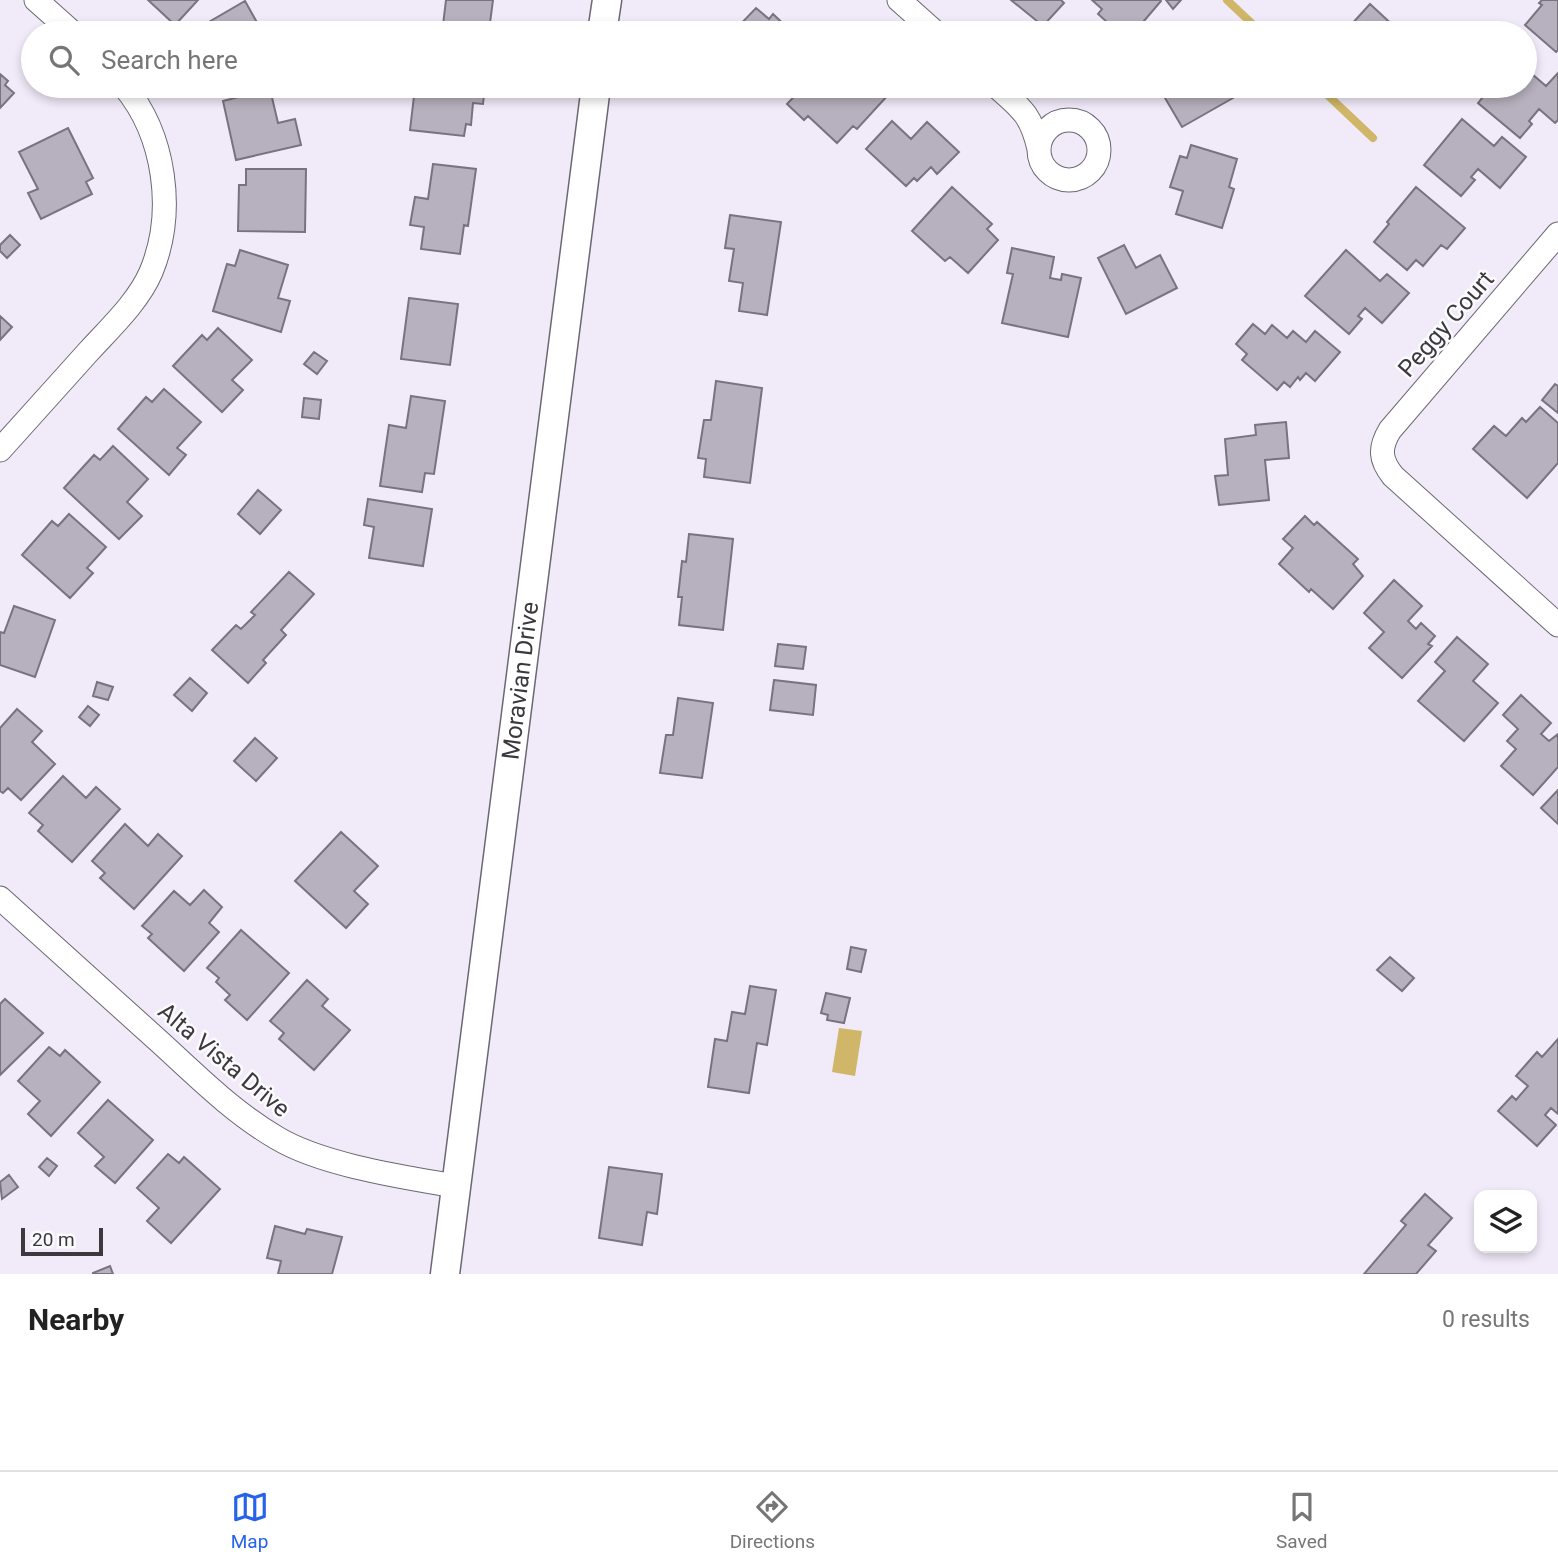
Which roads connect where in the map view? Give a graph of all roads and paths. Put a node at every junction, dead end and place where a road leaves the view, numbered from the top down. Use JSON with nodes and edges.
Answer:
{"nodes":[{"id":1,"x":36,"y":0,"type":"edge"},
{"id":2,"x":607,"y":0,"type":"edge"},
{"id":3,"x":899,"y":0,"type":"edge"},
{"id":4,"x":60,"y":21,"type":"edge"},
{"id":5,"x":604,"y":21,"type":"edge"},
{"id":6,"x":923,"y":21,"type":"edge"},
{"id":7,"x":134,"y":98,"type":"edge"},
{"id":8,"x":595,"y":98,"type":"edge"},
{"id":9,"x":1009,"y":98,"type":"edge"},
{"id":10,"x":1026,"y":113,"type":"junction"},
{"id":11,"x":1064,"y":120,"type":"junction"},
{"id":12,"x":1039,"y":149,"type":"junction"},
{"id":13,"x":1558,"y":234,"type":"edge"},
{"id":14,"x":0,"y":450,"type":"edge"},
{"id":15,"x":1558,"y":625,"type":"edge"},
{"id":16,"x":0,"y":898,"type":"edge"},
{"id":17,"x":455,"y":1186,"type":"junction"},
{"id":18,"x":445,"y":1274,"type":"edge"}],
"edges":[{"from":1,"to":4,"type":"street"},
{"from":2,"to":5,"type":"street"},
{"from":3,"to":6,"type":"street"},
{"from":7,"to":14,"type":"street"},
{"from":8,"to":17,"type":"street","name":"Moravian Drive"},
{"from":9,"to":10,"type":"street"},
{"from":10,"to":11,"type":"street"},
{"from":10,"to":12,"type":"street"},
{"from":11,"to":12,"type":"street"},
{"from":11,"to":12,"type":"street"},
{"from":13,"to":15,"type":"street","name":"Peggy Court"},
{"from":16,"to":17,"type":"street","name":"Alta Vista Drive"},
{"from":17,"to":18,"type":"street","name":"Moravian Drive"}]}
